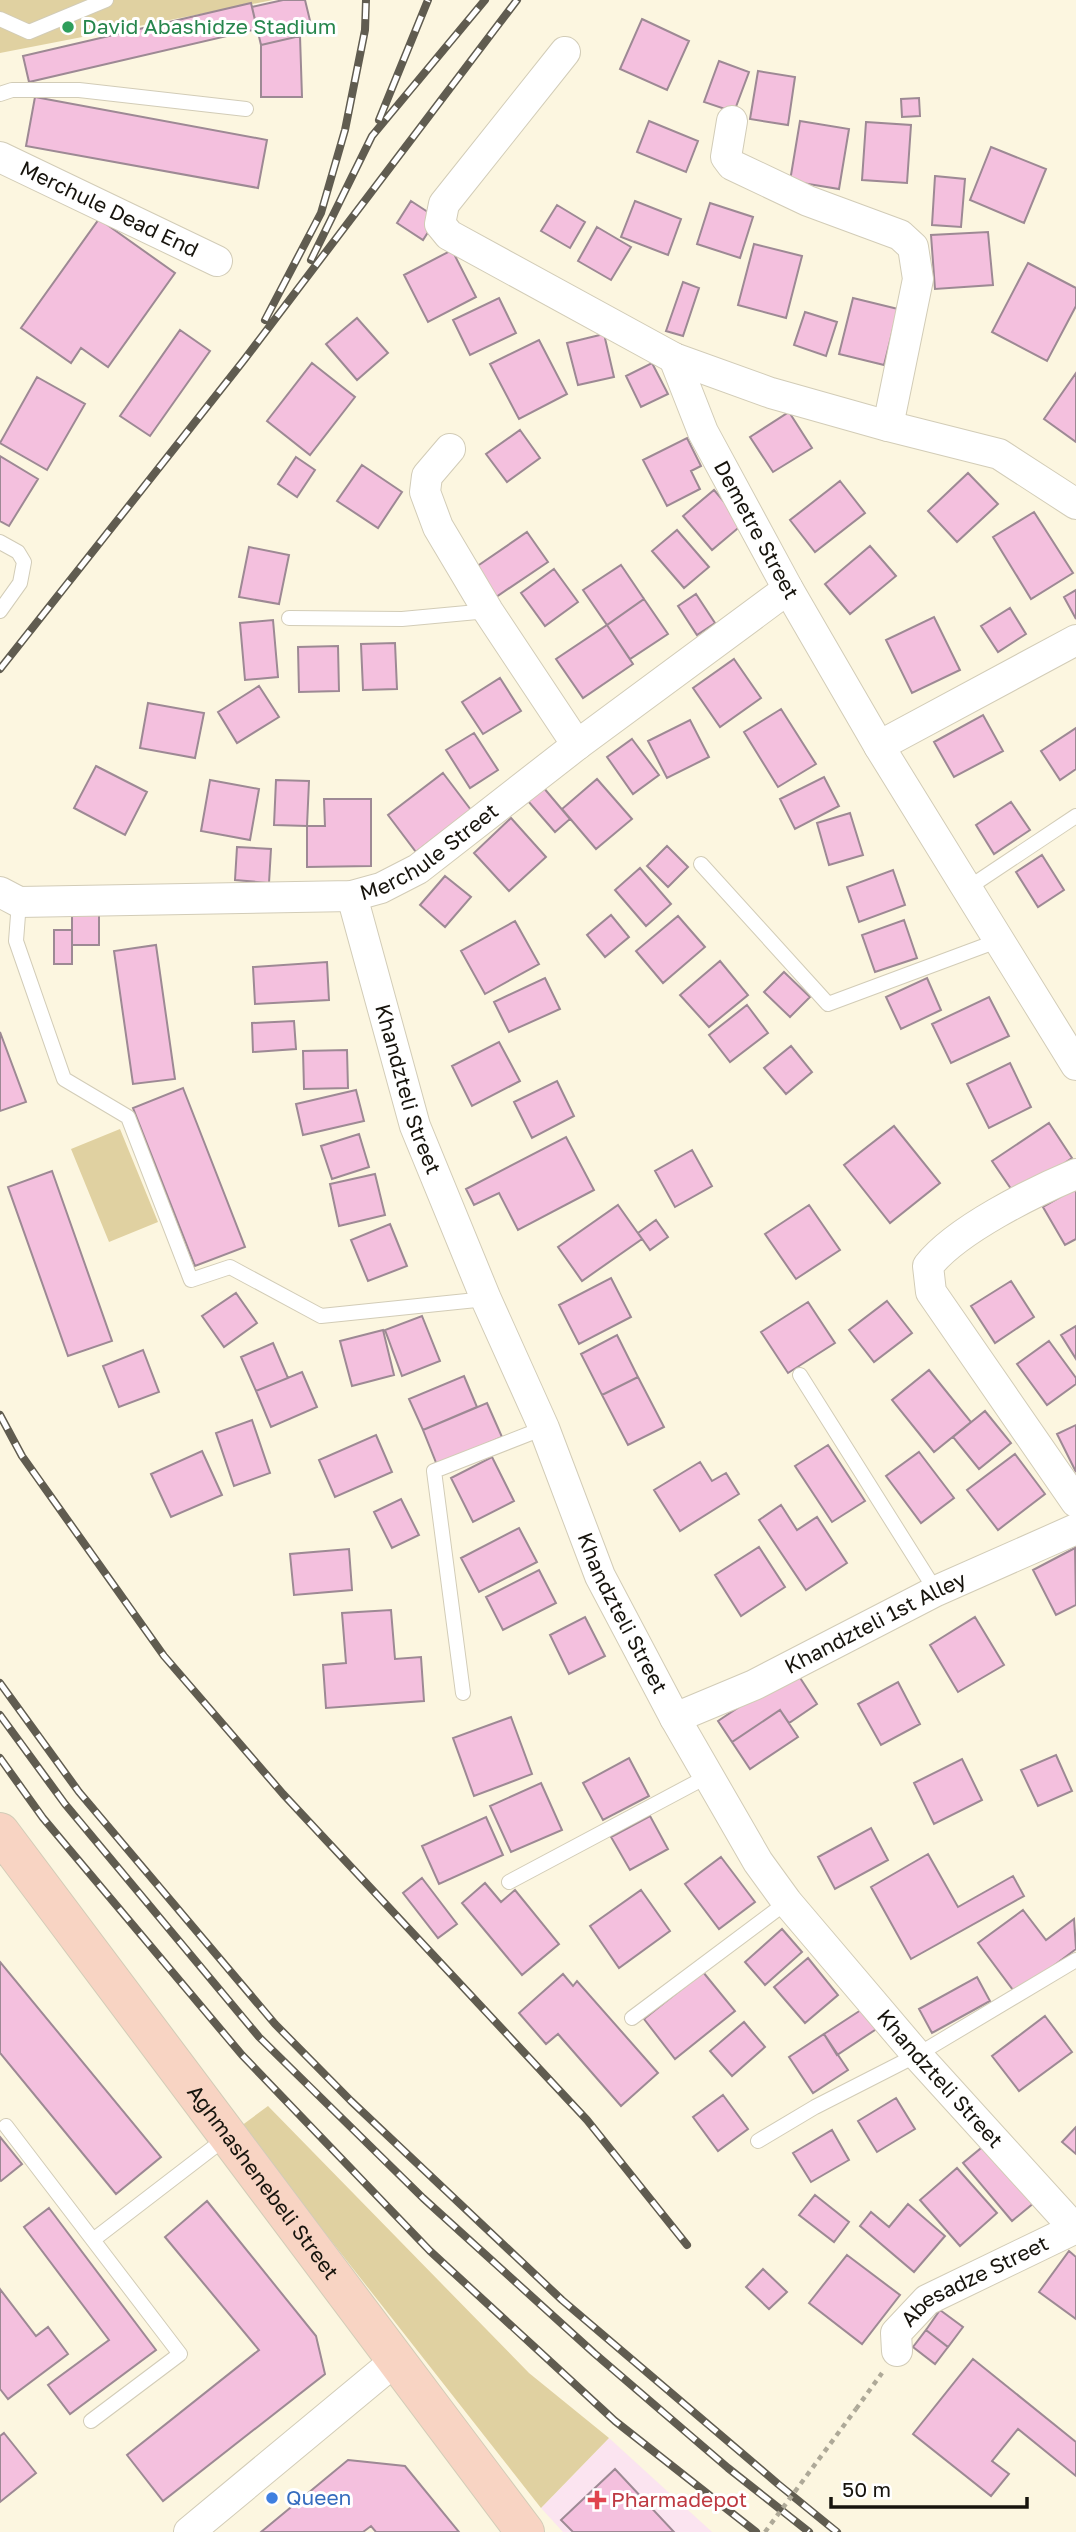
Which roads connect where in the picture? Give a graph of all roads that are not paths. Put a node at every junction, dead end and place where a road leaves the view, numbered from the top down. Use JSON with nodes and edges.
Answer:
{"nodes":[{"id":1,"x":106,"y":0,"type":"edge"},
{"id":2,"x":0,"y":19,"type":"edge"},
{"id":3,"x":565,"y":52,"type":"dead end"},
{"id":4,"x":0,"y":94,"type":"edge"},
{"id":5,"x":246,"y":109,"type":"dead end"},
{"id":6,"x":732,"y":121,"type":"dead end"},
{"id":7,"x":0,"y":157,"type":"edge"},
{"id":8,"x":217,"y":261,"type":"dead end"},
{"id":9,"x":674,"y":358,"type":"junction"},
{"id":10,"x":888,"y":426,"type":"junction"},
{"id":11,"x":450,"y":449,"type":"dead end"},
{"id":12,"x":1076,"y":504,"type":"edge"},
{"id":13,"x":0,"y":542,"type":"edge"},
{"id":14,"x":788,"y":589,"type":"junction"},
{"id":15,"x":0,"y":611,"type":"edge"},
{"id":16,"x":488,"y":611,"type":"junction"},
{"id":17,"x":289,"y":618,"type":"dead end"},
{"id":18,"x":1076,"y":640,"type":"edge"},
{"id":19,"x":578,"y":745,"type":"junction"},
{"id":20,"x":879,"y":746,"type":"junction"},
{"id":21,"x":1076,"y":816,"type":"edge"},
{"id":22,"x":701,"y":864,"type":"dead end"},
{"id":23,"x":968,"y":888,"type":"junction"},
{"id":24,"x":352,"y":896,"type":"junction"},
{"id":25,"x":10,"y":897,"type":"edge"},
{"id":26,"x":1000,"y":940,"type":"junction"},
{"id":27,"x":1076,"y":1065,"type":"edge"},
{"id":28,"x":1076,"y":1174,"type":"edge"},
{"id":29,"x":486,"y":1299,"type":"junction"},
{"id":30,"x":800,"y":1376,"type":"dead end"},
{"id":31,"x":544,"y":1428,"type":"junction"},
{"id":32,"x":1076,"y":1502,"type":"edge"},
{"id":33,"x":1076,"y":1529,"type":"edge"},
{"id":34,"x":936,"y":1591,"type":"junction"},
{"id":35,"x":463,"y":1693,"type":"dead end"},
{"id":36,"x":675,"y":1717,"type":"junction"},
{"id":37,"x":708,"y":1776,"type":"junction"},
{"id":38,"x":0,"y":1832,"type":"edge"},
{"id":39,"x":509,"y":1882,"type":"dead end"},
{"id":40,"x":787,"y":1902,"type":"junction"},
{"id":41,"x":1076,"y":1960,"type":"edge"},
{"id":42,"x":632,"y":2018,"type":"dead end"},
{"id":43,"x":917,"y":2055,"type":"junction"},
{"id":44,"x":5,"y":2126,"type":"dead end"},
{"id":45,"x":228,"y":2136,"type":"junction"},
{"id":46,"x":758,"y":2141,"type":"dead end"},
{"id":47,"x":1075,"y":2229,"type":"edge"},
{"id":48,"x":93,"y":2240,"type":"junction"},
{"id":49,"x":897,"y":2351,"type":"road end"},
{"id":50,"x":395,"y":2361,"type":"junction"},
{"id":51,"x":91,"y":2421,"type":"dead end"},
{"id":52,"x":189,"y":2532,"type":"edge"},
{"id":53,"x":525,"y":2532,"type":"edge"}],
"edges":[{"from":1,"to":2,"type":"lane"},
{"from":3,"to":9,"type":"street"},
{"from":4,"to":5,"type":"lane"},
{"from":6,"to":10,"type":"street"},
{"from":7,"to":8,"type":"street","name":"Merchule Dead End"},
{"from":9,"to":10,"type":"street"},
{"from":9,"to":14,"type":"street","name":"Demetre Street"},
{"from":10,"to":12,"type":"street"},
{"from":11,"to":16,"type":"street"},
{"from":13,"to":15,"type":"lane"},
{"from":14,"to":19,"type":"street","name":"Merchule Street"},
{"from":14,"to":20,"type":"street","name":"Demetre Street"},
{"from":16,"to":17,"type":"lane"},
{"from":16,"to":19,"type":"street"},
{"from":18,"to":20,"type":"street"},
{"from":19,"to":24,"type":"street","name":"Merchule Street"},
{"from":20,"to":23,"type":"street","name":"Demetre Street"},
{"from":21,"to":23,"type":"lane"},
{"from":22,"to":26,"type":"lane"},
{"from":23,"to":26,"type":"street","name":"Demetre Street"},
{"from":24,"to":25,"type":"street","name":"Merchule Street"},
{"from":24,"to":29,"type":"street","name":"Khandzteli Street"},
{"from":25,"to":29,"type":"lane"},
{"from":26,"to":27,"type":"street","name":"Demetre Street"},
{"from":28,"to":32,"type":"street"},
{"from":29,"to":31,"type":"street","name":"Khandzteli Street"},
{"from":30,"to":34,"type":"lane"},
{"from":31,"to":35,"type":"lane"},
{"from":31,"to":36,"type":"street","name":"Khandzteli Street"},
{"from":33,"to":34,"type":"street","name":"Khandzteli 1st Alley"},
{"from":34,"to":36,"type":"street","name":"Khandzteli 1st Alley"},
{"from":36,"to":37,"type":"street","name":"Khandzteli Street"},
{"from":37,"to":39,"type":"lane"},
{"from":37,"to":40,"type":"street","name":"Khandzteli Street"},
{"from":38,"to":45,"type":"main road","name":"Aghmashenebeli Street"},
{"from":40,"to":42,"type":"lane"},
{"from":40,"to":43,"type":"street","name":"Khandzteli Street"},
{"from":41,"to":43,"type":"lane"},
{"from":43,"to":46,"type":"lane"},
{"from":43,"to":47,"type":"street","name":"Khandzteli Street"},
{"from":44,"to":48,"type":"lane"},
{"from":45,"to":48,"type":"lane"},
{"from":45,"to":50,"type":"main road","name":"Aghmashenebeli Street"},
{"from":47,"to":49,"type":"street","name":"Abesadze Street"},
{"from":48,"to":51,"type":"lane"},
{"from":50,"to":52,"type":"street"},
{"from":50,"to":53,"type":"main road","name":"Aghmashenebeli Street"}]}
